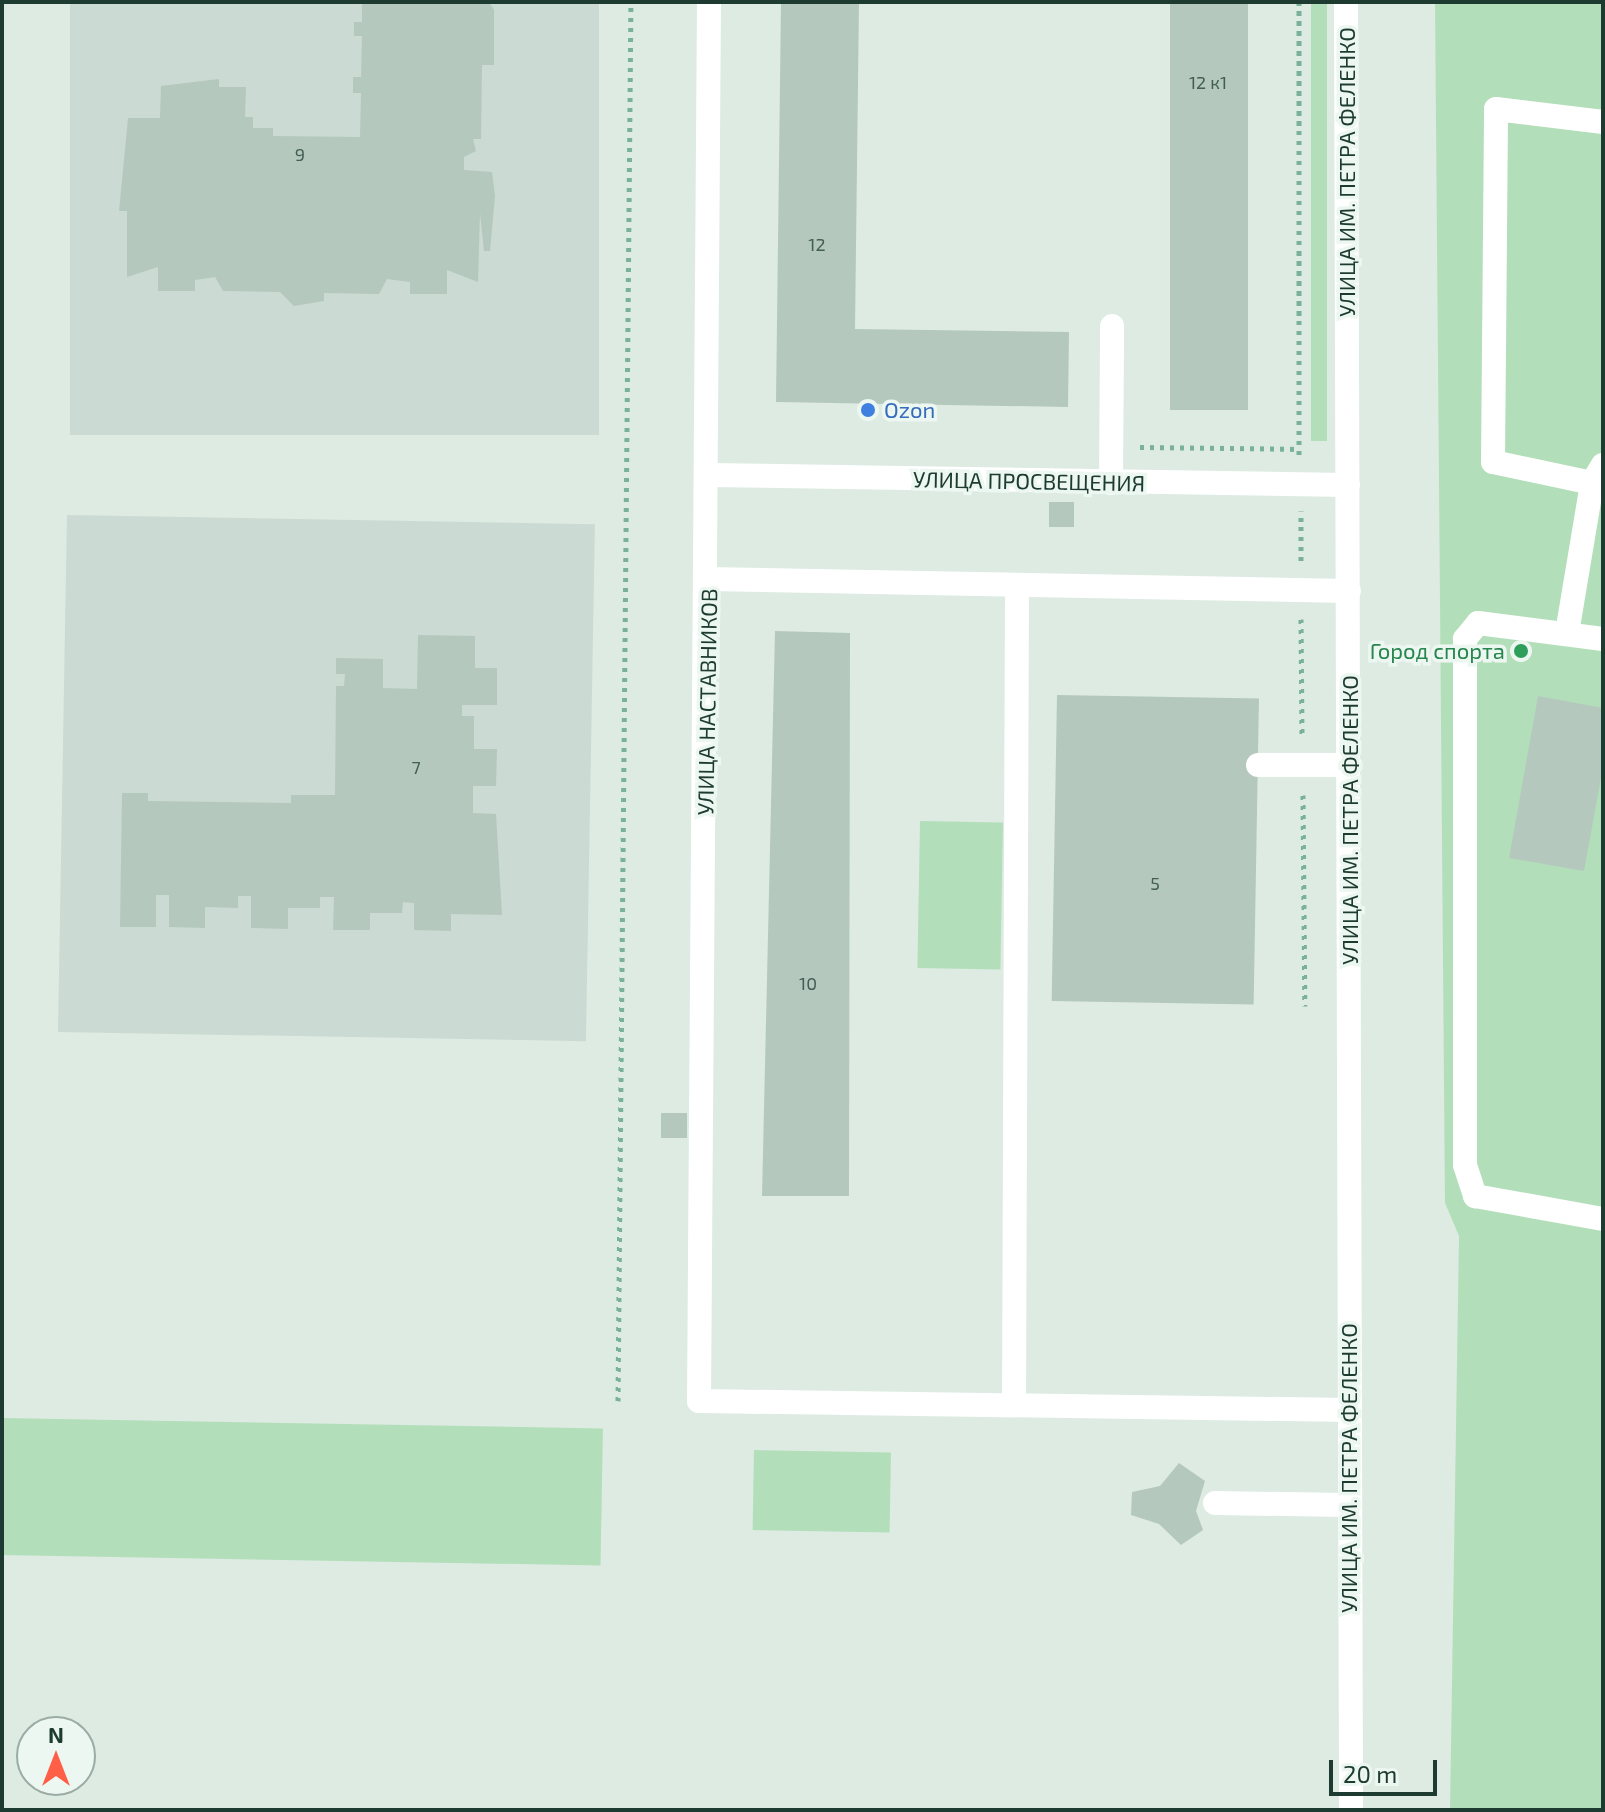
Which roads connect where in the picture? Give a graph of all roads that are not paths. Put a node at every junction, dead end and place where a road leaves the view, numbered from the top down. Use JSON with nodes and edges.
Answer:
{"nodes":[{"id":1,"x":709,"y":2,"type":"edge"},
{"id":2,"x":1346,"y":2,"type":"edge"},
{"id":3,"x":1603,"y":122,"type":"edge"},
{"id":4,"x":1112,"y":326,"type":"dead end"},
{"id":5,"x":1598,"y":474,"type":"edge"},
{"id":6,"x":709,"y":475,"type":"junction"},
{"id":7,"x":1111,"y":483,"type":"junction"},
{"id":8,"x":1348,"y":485,"type":"junction"},
{"id":9,"x":708,"y":579,"type":"junction"},
{"id":10,"x":1017,"y":585,"type":"junction"},
{"id":11,"x":1349,"y":591,"type":"junction"},
{"id":12,"x":1567,"y":633,"type":"junction"},
{"id":13,"x":1603,"y":639,"type":"edge"},
{"id":14,"x":1258,"y":765,"type":"dead end"},
{"id":15,"x":1350,"y":765,"type":"junction"},
{"id":16,"x":1603,"y":1219,"type":"edge"},
{"id":17,"x":1014,"y":1405,"type":"junction"},
{"id":18,"x":1349,"y":1410,"type":"junction"},
{"id":19,"x":1215,"y":1503,"type":"dead end"},
{"id":20,"x":1349,"y":1505,"type":"junction"},
{"id":21,"x":1351,"y":1810,"type":"edge"}],
"edges":[{"from":1,"to":6,"type":"street","name":"УЛИЦА НАСТАВНИКОВ"},
{"from":2,"to":8,"type":"street","name":"УЛИЦА ИМ. ПЕТРА ФЕЛЕНКО"},
{"from":3,"to":5,"type":"street"},
{"from":4,"to":7,"type":"street"},
{"from":5,"to":12,"type":"street"},
{"from":6,"to":7,"type":"street","name":"УЛИЦА ПРОСВЕЩЕНИЯ"},
{"from":6,"to":9,"type":"street","name":"УЛИЦА НАСТАВНИКОВ"},
{"from":7,"to":8,"type":"street","name":"УЛИЦА ПРОСВЕЩЕНИЯ"},
{"from":8,"to":11,"type":"street","name":"УЛИЦА ИМ. ПЕТРА ФЕЛЕНКО"},
{"from":9,"to":10,"type":"street"},
{"from":9,"to":17,"type":"street","name":"УЛИЦА НАСТАВНИКОВ"},
{"from":10,"to":11,"type":"street"},
{"from":10,"to":17,"type":"street"},
{"from":11,"to":15,"type":"street","name":"УЛИЦА ИМ. ПЕТРА ФЕЛЕНКО"},
{"from":12,"to":13,"type":"street"},
{"from":12,"to":16,"type":"street"},
{"from":14,"to":15,"type":"street"},
{"from":15,"to":18,"type":"street","name":"УЛИЦА ИМ. ПЕТРА ФЕЛЕНКО"},
{"from":17,"to":18,"type":"street"},
{"from":18,"to":20,"type":"street","name":"УЛИЦА ИМ. ПЕТРА ФЕЛЕНКО"},
{"from":19,"to":20,"type":"street"},
{"from":20,"to":21,"type":"street","name":"УЛИЦА ИМ. ПЕТРА ФЕЛЕНКО"}]}
